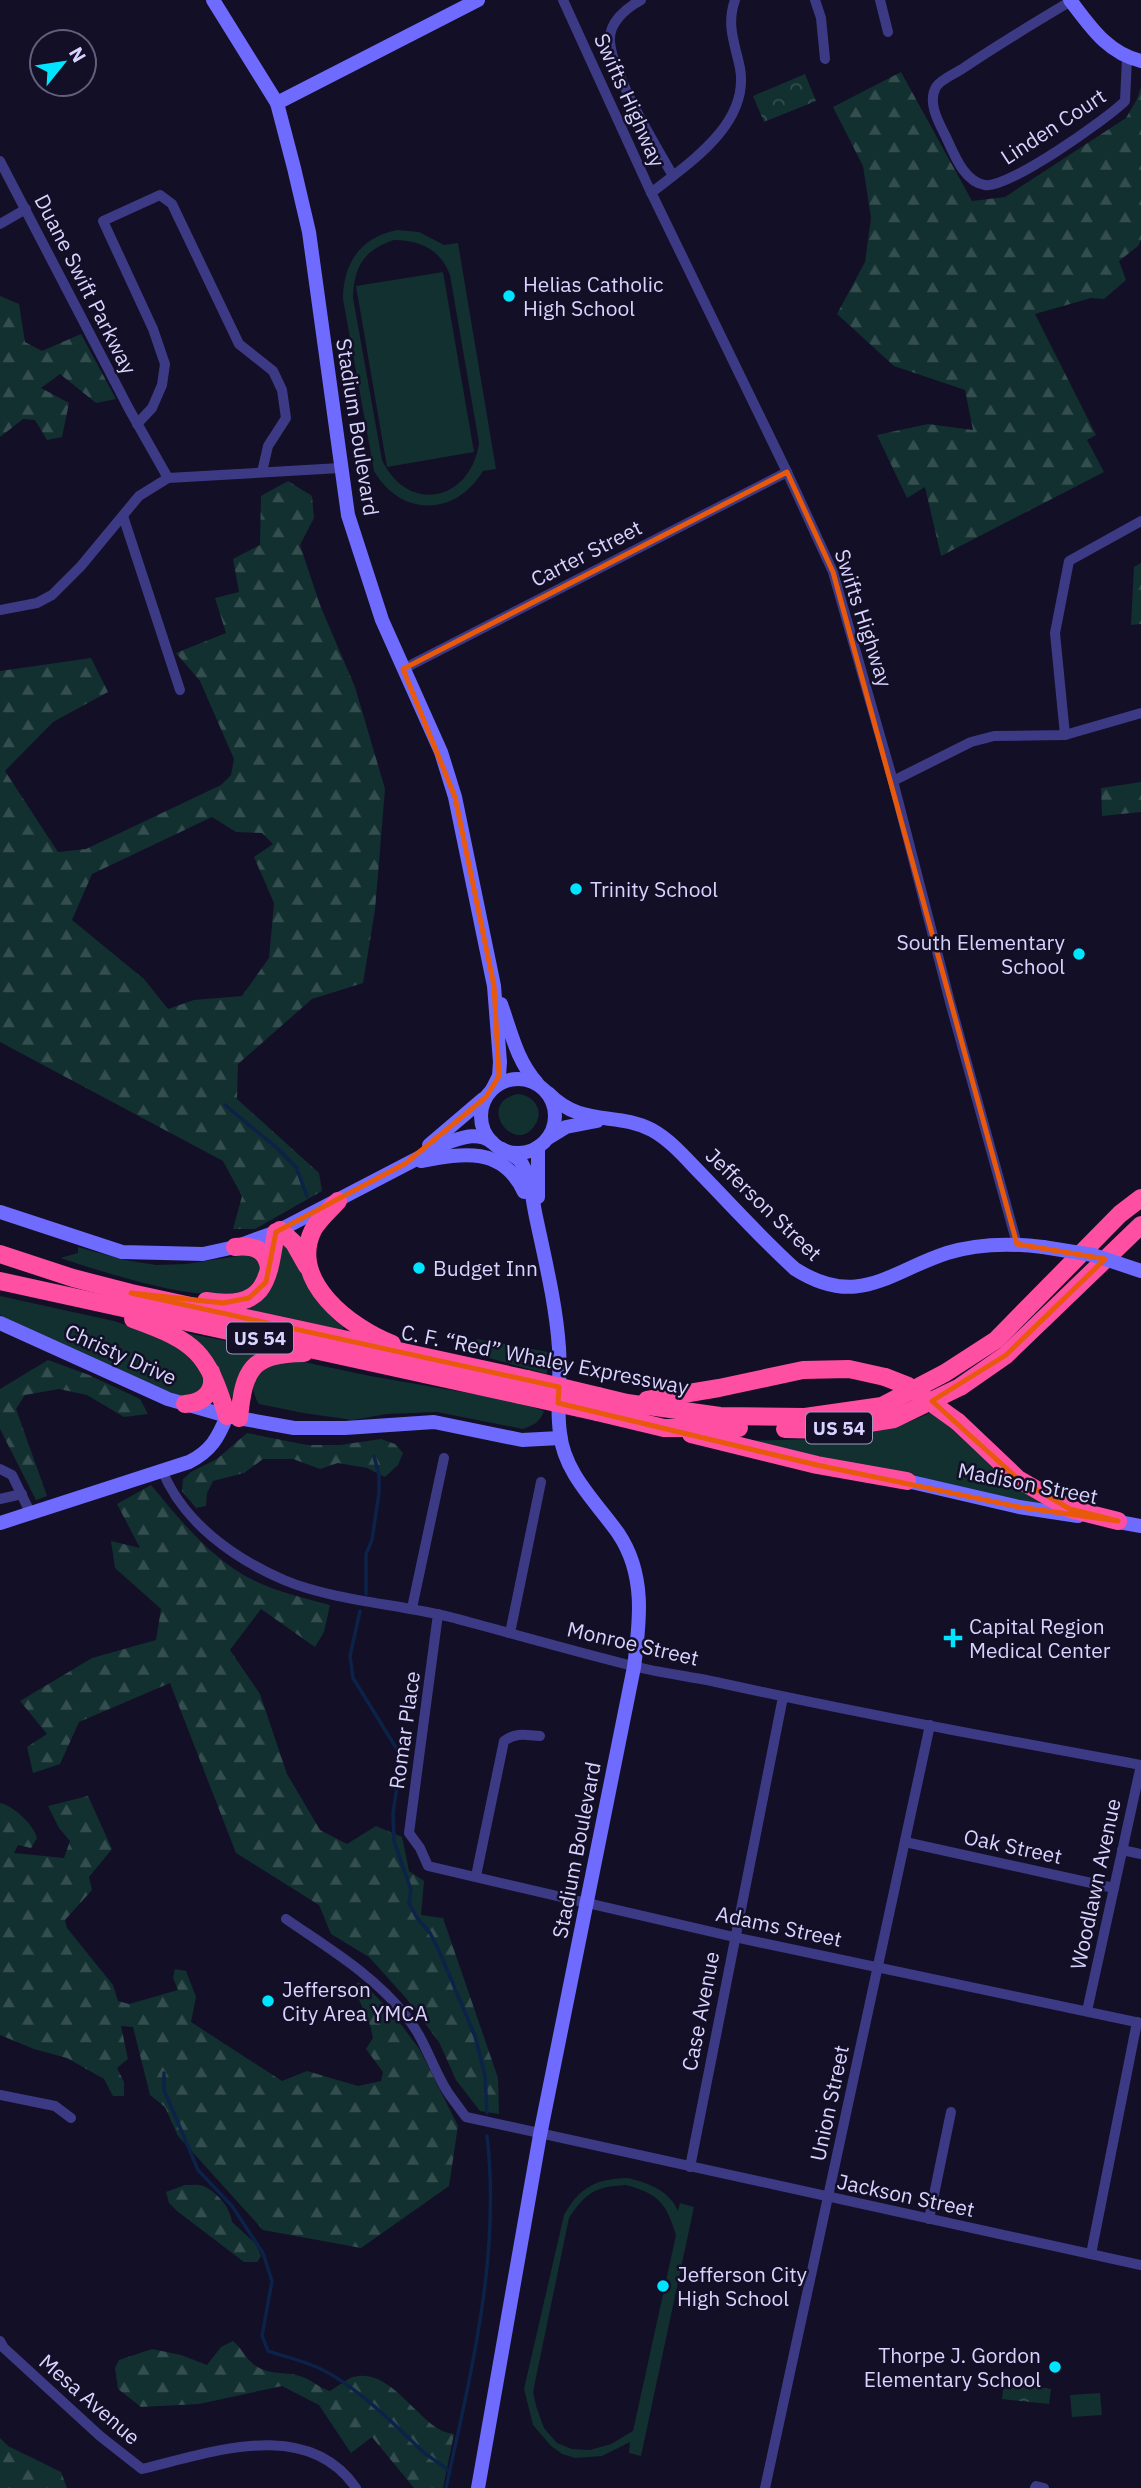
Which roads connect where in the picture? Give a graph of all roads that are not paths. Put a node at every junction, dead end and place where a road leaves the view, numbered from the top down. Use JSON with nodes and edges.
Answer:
{"nodes":[{"id":1,"x":213,"y":0,"type":"edge"},
{"id":2,"x":563,"y":0,"type":"edge"},
{"id":3,"x":640,"y":0,"type":"edge"},
{"id":4,"x":735,"y":0,"type":"edge"},
{"id":5,"x":815,"y":0,"type":"edge"},
{"id":6,"x":880,"y":0,"type":"edge"},
{"id":7,"x":475,"y":1,"type":"edge"},
{"id":8,"x":1070,"y":1,"type":"edge"},
{"id":9,"x":888,"y":32,"type":"dead end"},
{"id":10,"x":825,"y":58,"type":"dead end"},
{"id":11,"x":1134,"y":59,"type":"edge"},
{"id":12,"x":277,"y":103,"type":"junction"},
{"id":13,"x":0,"y":162,"type":"edge"},
{"id":14,"x":673,"y":176,"type":"junction"},
{"id":15,"x":651,"y":193,"type":"junction"},
{"id":16,"x":26,"y":209,"type":"junction"},
{"id":17,"x":0,"y":224,"type":"edge"},
{"id":18,"x":137,"y":424,"type":"junction"},
{"id":19,"x":340,"y":468,"type":"junction"},
{"id":20,"x":262,"y":472,"type":"junction"},
{"id":21,"x":787,"y":472,"type":"junction"},
{"id":22,"x":167,"y":478,"type":"junction"},
{"id":23,"x":123,"y":516,"type":"junction"},
{"id":24,"x":1141,"y":521,"type":"edge"},
{"id":25,"x":0,"y":610,"type":"edge"},
{"id":26,"x":403,"y":669,"type":"junction"},
{"id":27,"x":180,"y":690,"type":"dead end"},
{"id":28,"x":1141,"y":713,"type":"edge"},
{"id":29,"x":1065,"y":735,"type":"junction"},
{"id":30,"x":893,"y":781,"type":"junction"},
{"id":31,"x":494,"y":986,"type":"junction"},
{"id":32,"x":543,"y":1089,"type":"junction"},
{"id":33,"x":489,"y":1093,"type":"junction"},
{"id":34,"x":609,"y":1120,"type":"junction"},
{"id":35,"x":542,"y":1143,"type":"junction"},
{"id":36,"x":497,"y":1146,"type":"junction"},
{"id":37,"x":406,"y":1163,"type":"junction"},
{"id":38,"x":1141,"y":1198,"type":"edge"},
{"id":39,"x":338,"y":1201,"type":"junction"},
{"id":40,"x":0,"y":1212,"type":"edge"},
{"id":41,"x":536,"y":1216,"type":"junction"},
{"id":42,"x":1141,"y":1225,"type":"edge"},
{"id":43,"x":278,"y":1231,"type":"junction"},
{"id":44,"x":540,"y":1237,"type":"junction"},
{"id":45,"x":1017,"y":1244,"type":"junction"},
{"id":46,"x":235,"y":1247,"type":"junction"},
{"id":47,"x":0,"y":1254,"type":"edge"},
{"id":48,"x":269,"y":1269,"type":"junction"},
{"id":49,"x":309,"y":1269,"type":"junction"},
{"id":50,"x":1141,"y":1271,"type":"edge"},
{"id":51,"x":0,"y":1280,"type":"edge"},
{"id":52,"x":131,"y":1293,"type":"junction"},
{"id":53,"x":71,"y":1296,"type":"junction"},
{"id":54,"x":0,"y":1323,"type":"edge"},
{"id":55,"x":325,"y":1352,"type":"junction"},
{"id":56,"x":434,"y":1360,"type":"junction"},
{"id":57,"x":211,"y":1369,"type":"junction"},
{"id":58,"x":524,"y":1387,"type":"junction"},
{"id":59,"x":627,"y":1403,"type":"junction"},
{"id":60,"x":185,"y":1404,"type":"junction"},
{"id":61,"x":598,"y":1404,"type":"junction"},
{"id":62,"x":233,"y":1417,"type":"junction"},
{"id":63,"x":664,"y":1428,"type":"junction"},
{"id":64,"x":560,"y":1438,"type":"junction"},
{"id":65,"x":444,"y":1458,"type":"dead end"},
{"id":66,"x":0,"y":1469,"type":"edge"},
{"id":67,"x":162,"y":1470,"type":"junction"},
{"id":68,"x":907,"y":1481,"type":"joint"},
{"id":69,"x":541,"y":1482,"type":"dead end"},
{"id":70,"x":22,"y":1494,"type":"junction"},
{"id":71,"x":0,"y":1499,"type":"edge"},
{"id":72,"x":30,"y":1511,"type":"junction"},
{"id":73,"x":1118,"y":1521,"type":"junction"},
{"id":74,"x":0,"y":1523,"type":"edge"},
{"id":75,"x":1141,"y":1526,"type":"edge"},
{"id":76,"x":412,"y":1608,"type":"junction"},
{"id":77,"x":438,"y":1614,"type":"junction"},
{"id":78,"x":510,"y":1633,"type":"junction"},
{"id":79,"x":634,"y":1667,"type":"junction"},
{"id":80,"x":783,"y":1698,"type":"junction"},
{"id":81,"x":930,"y":1725,"type":"junction"},
{"id":82,"x":540,"y":1736,"type":"dead end"},
{"id":83,"x":1141,"y":1765,"type":"edge"},
{"id":84,"x":905,"y":1842,"type":"junction"},
{"id":85,"x":421,"y":1848,"type":"joint"},
{"id":86,"x":1122,"y":1850,"type":"junction"},
{"id":87,"x":1141,"y":1854,"type":"edge"},
{"id":88,"x":476,"y":1877,"type":"junction"},
{"id":89,"x":1114,"y":1888,"type":"junction"},
{"id":90,"x":588,"y":1901,"type":"junction"},
{"id":91,"x":286,"y":1919,"type":"dead end"},
{"id":92,"x":734,"y":1937,"type":"junction"},
{"id":93,"x":877,"y":1967,"type":"junction"},
{"id":94,"x":1087,"y":2011,"type":"junction"},
{"id":95,"x":1139,"y":2022,"type":"edge"},
{"id":96,"x":0,"y":2095,"type":"edge"},
{"id":97,"x":951,"y":2112,"type":"dead end"},
{"id":98,"x":71,"y":2118,"type":"dead end"},
{"id":99,"x":540,"y":2135,"type":"junction"},
{"id":100,"x":690,"y":2167,"type":"junction"},
{"id":101,"x":829,"y":2197,"type":"junction"},
{"id":102,"x":929,"y":2219,"type":"junction"},
{"id":103,"x":1091,"y":2254,"type":"junction"},
{"id":104,"x":1141,"y":2265,"type":"edge"},
{"id":105,"x":0,"y":2341,"type":"edge"},
{"id":106,"x":356,"y":2488,"type":"edge"},
{"id":107,"x":478,"y":2488,"type":"edge"},
{"id":108,"x":765,"y":2488,"type":"edge"}],
"edges":[{"from":1,"to":12,"type":"main road","name":"Stadium Boulevard"},
{"from":2,"to":15,"type":"street","name":"Swifts Highway"},
{"from":3,"to":14,"type":"street"},
{"from":4,"to":14,"type":"street"},
{"from":5,"to":10,"type":"street"},
{"from":6,"to":9,"type":"street"},
{"from":7,"to":12,"type":"main road"},
{"from":8,"to":11,"type":"main road"},
{"from":8,"to":11,"type":"street","name":"Linden Court"},
{"from":12,"to":19,"type":"main road","name":"Stadium Boulevard"},
{"from":13,"to":16,"type":"street","name":"Duane Swift Parkway"},
{"from":14,"to":15,"type":"street"},
{"from":15,"to":21,"type":"street","name":"Swifts Highway"},
{"from":16,"to":17,"type":"street"},
{"from":16,"to":18,"type":"street","name":"Duane Swift Parkway"},
{"from":18,"to":20,"type":"street","name":"Duane Swift Parkway"},
{"from":18,"to":22,"type":"street","name":"Duane Swift Parkway"},
{"from":19,"to":20,"type":"street"},
{"from":19,"to":26,"type":"main road","name":"Stadium Boulevard"},
{"from":20,"to":22,"type":"street"},
{"from":21,"to":26,"type":"street","name":"Carter Street"},
{"from":21,"to":30,"type":"street","name":"Swifts Highway"},
{"from":22,"to":23,"type":"street"},
{"from":23,"to":25,"type":"street"},
{"from":23,"to":27,"type":"street"},
{"from":24,"to":29,"type":"street"},
{"from":26,"to":31,"type":"main road","name":"Stadium Boulevard"},
{"from":28,"to":29,"type":"street"},
{"from":29,"to":30,"type":"street"},
{"from":30,"to":45,"type":"street","name":"Swifts Highway"},
{"from":31,"to":32,"type":"main road"},
{"from":31,"to":33,"type":"main road"},
{"from":32,"to":33,"type":"main road"},
{"from":32,"to":34,"type":"main road","name":"Jefferson Street"},
{"from":32,"to":35,"type":"main road"},
{"from":33,"to":36,"type":"main road"},
{"from":33,"to":37,"type":"main road"},
{"from":34,"to":35,"type":"main road"},
{"from":34,"to":45,"type":"main road","name":"Jefferson Street"},
{"from":35,"to":36,"type":"main road"},
{"from":35,"to":44,"type":"main road"},
{"from":36,"to":37,"type":"main road"},
{"from":36,"to":41,"type":"main road"},
{"from":37,"to":39,"type":"main road"},
{"from":37,"to":41,"type":"main road"},
{"from":38,"to":59,"type":"highway","name":"C. F. “Red” Whaley Expressway","number":"US 54"},
{"from":39,"to":43,"type":"main road"},
{"from":39,"to":49,"type":"highway"},
{"from":40,"to":46,"type":"main road"},
{"from":41,"to":44,"type":"main road"},
{"from":42,"to":63,"type":"highway","name":"C. F. “Red” Whaley Expressway","number":"US 54"},
{"from":43,"to":46,"type":"main road"},
{"from":43,"to":48,"type":"highway"},
{"from":43,"to":49,"type":"highway"},
{"from":44,"to":64,"type":"main road","name":"Stadium Boulevard"},
{"from":45,"to":50,"type":"main road","name":"Jefferson Street","bridge":true},
{"from":46,"to":48,"type":"highway"},
{"from":47,"to":52,"type":"highway","name":"C. F. “Red” Whaley Expressway","number":"US 54"},
{"from":48,"to":52,"type":"highway"},
{"from":49,"to":56,"type":"highway"},
{"from":51,"to":53,"type":"highway","name":"C. F. “Red” Whaley Expressway","number":"US 54"},
{"from":52,"to":56,"type":"highway","name":"C. F. “Red” Whaley Expressway","number":"US 54"},
{"from":53,"to":55,"type":"highway","name":"C. F. “Red” Whaley Expressway","number":"US 54"},
{"from":53,"to":57,"type":"highway"},
{"from":54,"to":60,"type":"main road","name":"Christy Drive"},
{"from":55,"to":58,"type":"highway","name":"C. F. “Red” Whaley Expressway","number":"US 54"},
{"from":55,"to":62,"type":"highway"},
{"from":56,"to":58,"type":"highway","name":"C. F. “Red” Whaley Expressway","number":"US 54"},
{"from":57,"to":60,"type":"highway"},
{"from":57,"to":62,"type":"highway"},
{"from":58,"to":61,"type":"highway","name":"C. F. “Red” Whaley Expressway","number":"US 54","bridge":true},
{"from":59,"to":61,"type":"highway","name":"C. F. “Red” Whaley Expressway","number":"US 54"},
{"from":59,"to":73,"type":"highway","bridge":true},
{"from":60,"to":62,"type":"main road","name":"Christy Drive"},
{"from":61,"to":63,"type":"highway","name":"C. F. “Red” Whaley Expressway","number":"US 54"},
{"from":62,"to":64,"type":"main road","name":"Christy Drive"},
{"from":62,"to":67,"type":"main road"},
{"from":63,"to":68,"type":"highway"},
{"from":64,"to":79,"type":"main road","name":"Stadium Boulevard"},
{"from":65,"to":76,"type":"street"},
{"from":66,"to":70,"type":"street"},
{"from":67,"to":72,"type":"main road"},
{"from":67,"to":76,"type":"street","name":"Monroe Street"},
{"from":68,"to":73,"type":"main road","name":"Madison Street"},
{"from":69,"to":78,"type":"street"},
{"from":70,"to":71,"type":"street"},
{"from":70,"to":72,"type":"street"},
{"from":72,"to":74,"type":"main road"},
{"from":73,"to":75,"type":"main road","name":"Madison Street"},
{"from":76,"to":77,"type":"street","name":"Monroe Street"},
{"from":77,"to":78,"type":"street","name":"Monroe Street"},
{"from":77,"to":85,"type":"street","name":"Romar Place"},
{"from":78,"to":79,"type":"street","name":"Monroe Street"},
{"from":79,"to":80,"type":"street","name":"Monroe Street"},
{"from":79,"to":90,"type":"main road","name":"Stadium Boulevard"},
{"from":80,"to":81,"type":"street","name":"Monroe Street"},
{"from":80,"to":92,"type":"street","name":"Case Avenue"},
{"from":81,"to":83,"type":"street","name":"Monroe Street"},
{"from":81,"to":84,"type":"street","name":"Union Street"},
{"from":82,"to":88,"type":"street"},
{"from":83,"to":86,"type":"street","name":"Woodlawn Avenue"},
{"from":84,"to":89,"type":"street","name":"Oak Street"},
{"from":84,"to":93,"type":"street","name":"Union Street"},
{"from":85,"to":88,"type":"street","name":"Adams Street"},
{"from":86,"to":87,"type":"street"},
{"from":86,"to":89,"type":"street","name":"Woodlawn Avenue"},
{"from":88,"to":90,"type":"street","name":"Adams Street"},
{"from":89,"to":94,"type":"street","name":"Woodlawn Avenue"},
{"from":90,"to":92,"type":"street","name":"Adams Street"},
{"from":90,"to":99,"type":"main road","name":"Stadium Boulevard"},
{"from":91,"to":99,"type":"street","name":"Jackson Street"},
{"from":92,"to":93,"type":"street","name":"Adams Street"},
{"from":92,"to":100,"type":"street","name":"Case Avenue"},
{"from":93,"to":94,"type":"street","name":"Adams Street"},
{"from":93,"to":101,"type":"street","name":"Union Street"},
{"from":94,"to":95,"type":"street","name":"Adams Street"},
{"from":95,"to":103,"type":"street"},
{"from":96,"to":98,"type":"street"},
{"from":97,"to":102,"type":"street"},
{"from":99,"to":100,"type":"street","name":"Jackson Street"},
{"from":99,"to":107,"type":"main road","name":"Stadium Boulevard"},
{"from":100,"to":101,"type":"street","name":"Jackson Street"},
{"from":101,"to":102,"type":"street","name":"Jackson Street"},
{"from":101,"to":108,"type":"street","name":"Union Street"},
{"from":102,"to":103,"type":"street","name":"Jackson Street"},
{"from":103,"to":104,"type":"street","name":"Jackson Street"},
{"from":105,"to":106,"type":"street","name":"Mesa Avenue"}]}
